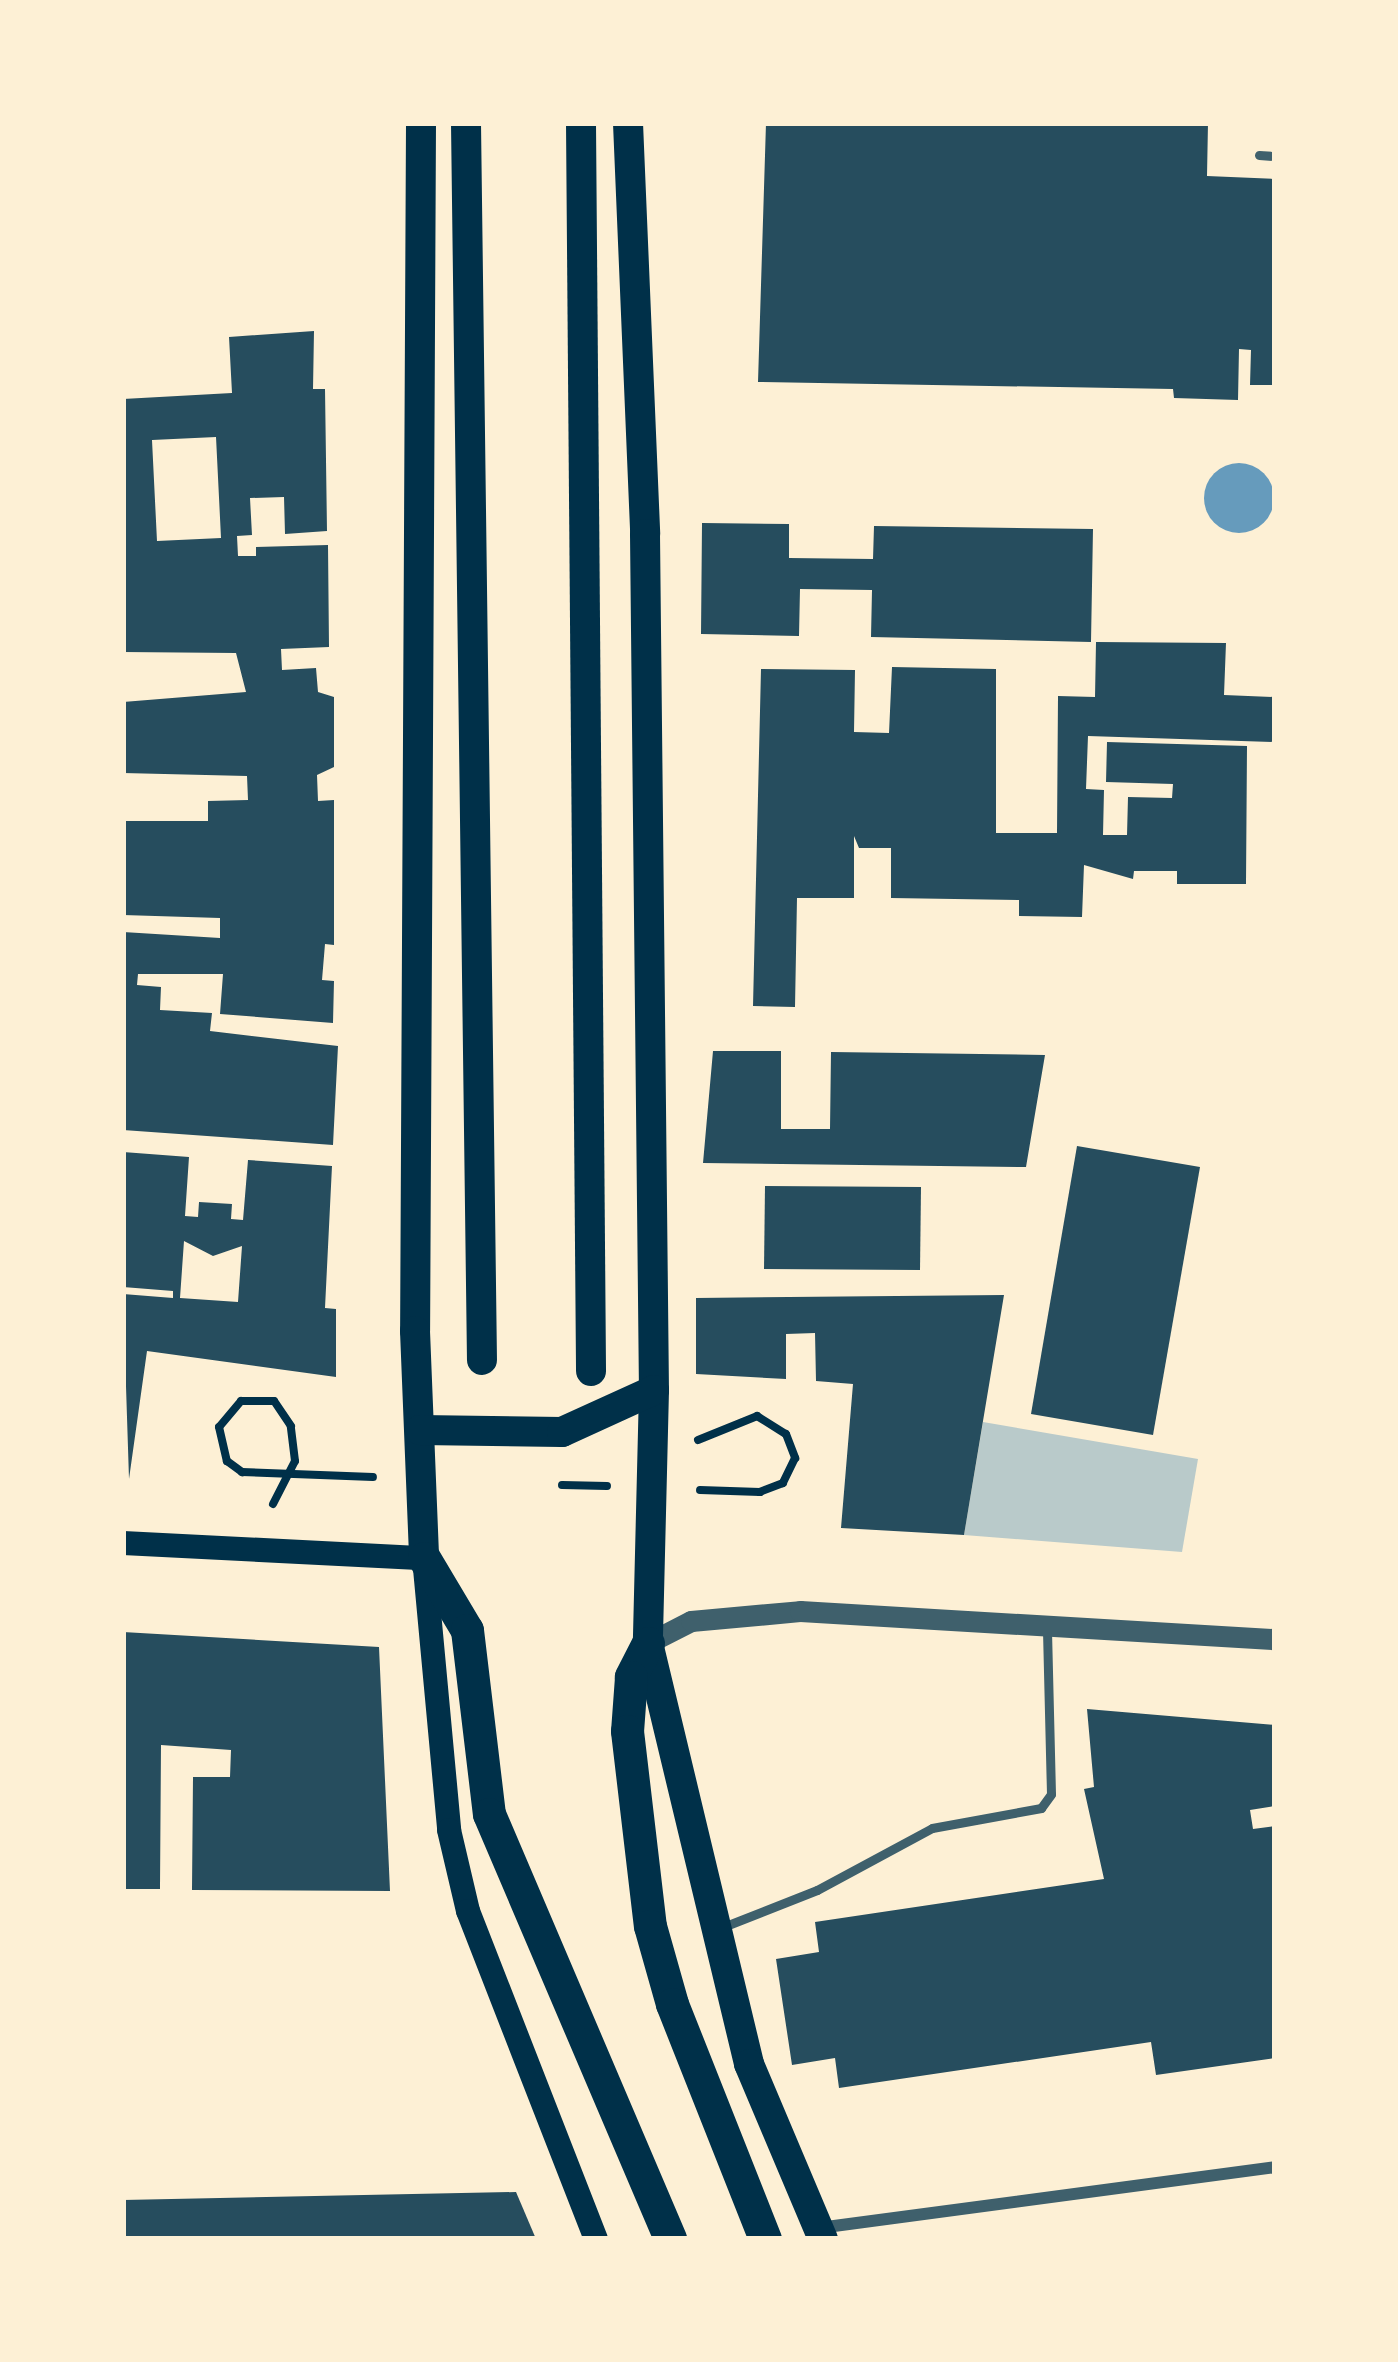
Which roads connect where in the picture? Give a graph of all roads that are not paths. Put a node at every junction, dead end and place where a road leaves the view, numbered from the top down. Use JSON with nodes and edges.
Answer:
{"nodes":[{"id":1,"x":421,"y":123,"type":"edge"},
{"id":2,"x":466,"y":123,"type":"edge"},
{"id":3,"x":580,"y":123,"type":"edge"},
{"id":4,"x":628,"y":123,"type":"edge"},
{"id":5,"x":1259,"y":155,"type":"dead end"},
{"id":6,"x":1275,"y":156,"type":"edge"},
{"id":7,"x":482,"y":1360,"type":"dead end"},
{"id":8,"x":591,"y":1371,"type":"dead end"},
{"id":9,"x":654,"y":1390,"type":"junction"},
{"id":10,"x":435,"y":1431,"type":"junction"},
{"id":11,"x":123,"y":1543,"type":"edge"},
{"id":12,"x":424,"y":1558,"type":"junction"},
{"id":13,"x":1047,"y":1626,"type":"junction"},
{"id":14,"x":1275,"y":1639,"type":"edge"},
{"id":15,"x":648,"y":1642,"type":"junction"},
{"id":16,"x":714,"y":1930,"type":"junction"},
{"id":17,"x":1275,"y":2167,"type":"edge"},
{"id":18,"x":820,"y":2234,"type":"edge"},
{"id":19,"x":596,"y":2239,"type":"edge"},
{"id":20,"x":670,"y":2239,"type":"edge"},
{"id":21,"x":765,"y":2239,"type":"edge"}],
"edges":[{"from":1,"to":10,"type":"main road"},
{"from":2,"to":7,"type":"main road"},
{"from":3,"to":8,"type":"main road"},
{"from":4,"to":9,"type":"main road"},
{"from":5,"to":6,"type":"lane"},
{"from":9,"to":10,"type":"main road"},
{"from":9,"to":15,"type":"main road"},
{"from":10,"to":12,"type":"main road"},
{"from":11,"to":12,"type":"main road"},
{"from":12,"to":19,"type":"main road"},
{"from":12,"to":20,"type":"highway"},
{"from":13,"to":14,"type":"street"},
{"from":13,"to":15,"type":"street"},
{"from":13,"to":16,"type":"lane"},
{"from":15,"to":16,"type":"main road"},
{"from":15,"to":21,"type":"highway"},
{"from":16,"to":18,"type":"main road"},
{"from":17,"to":18,"type":"street"}]}
